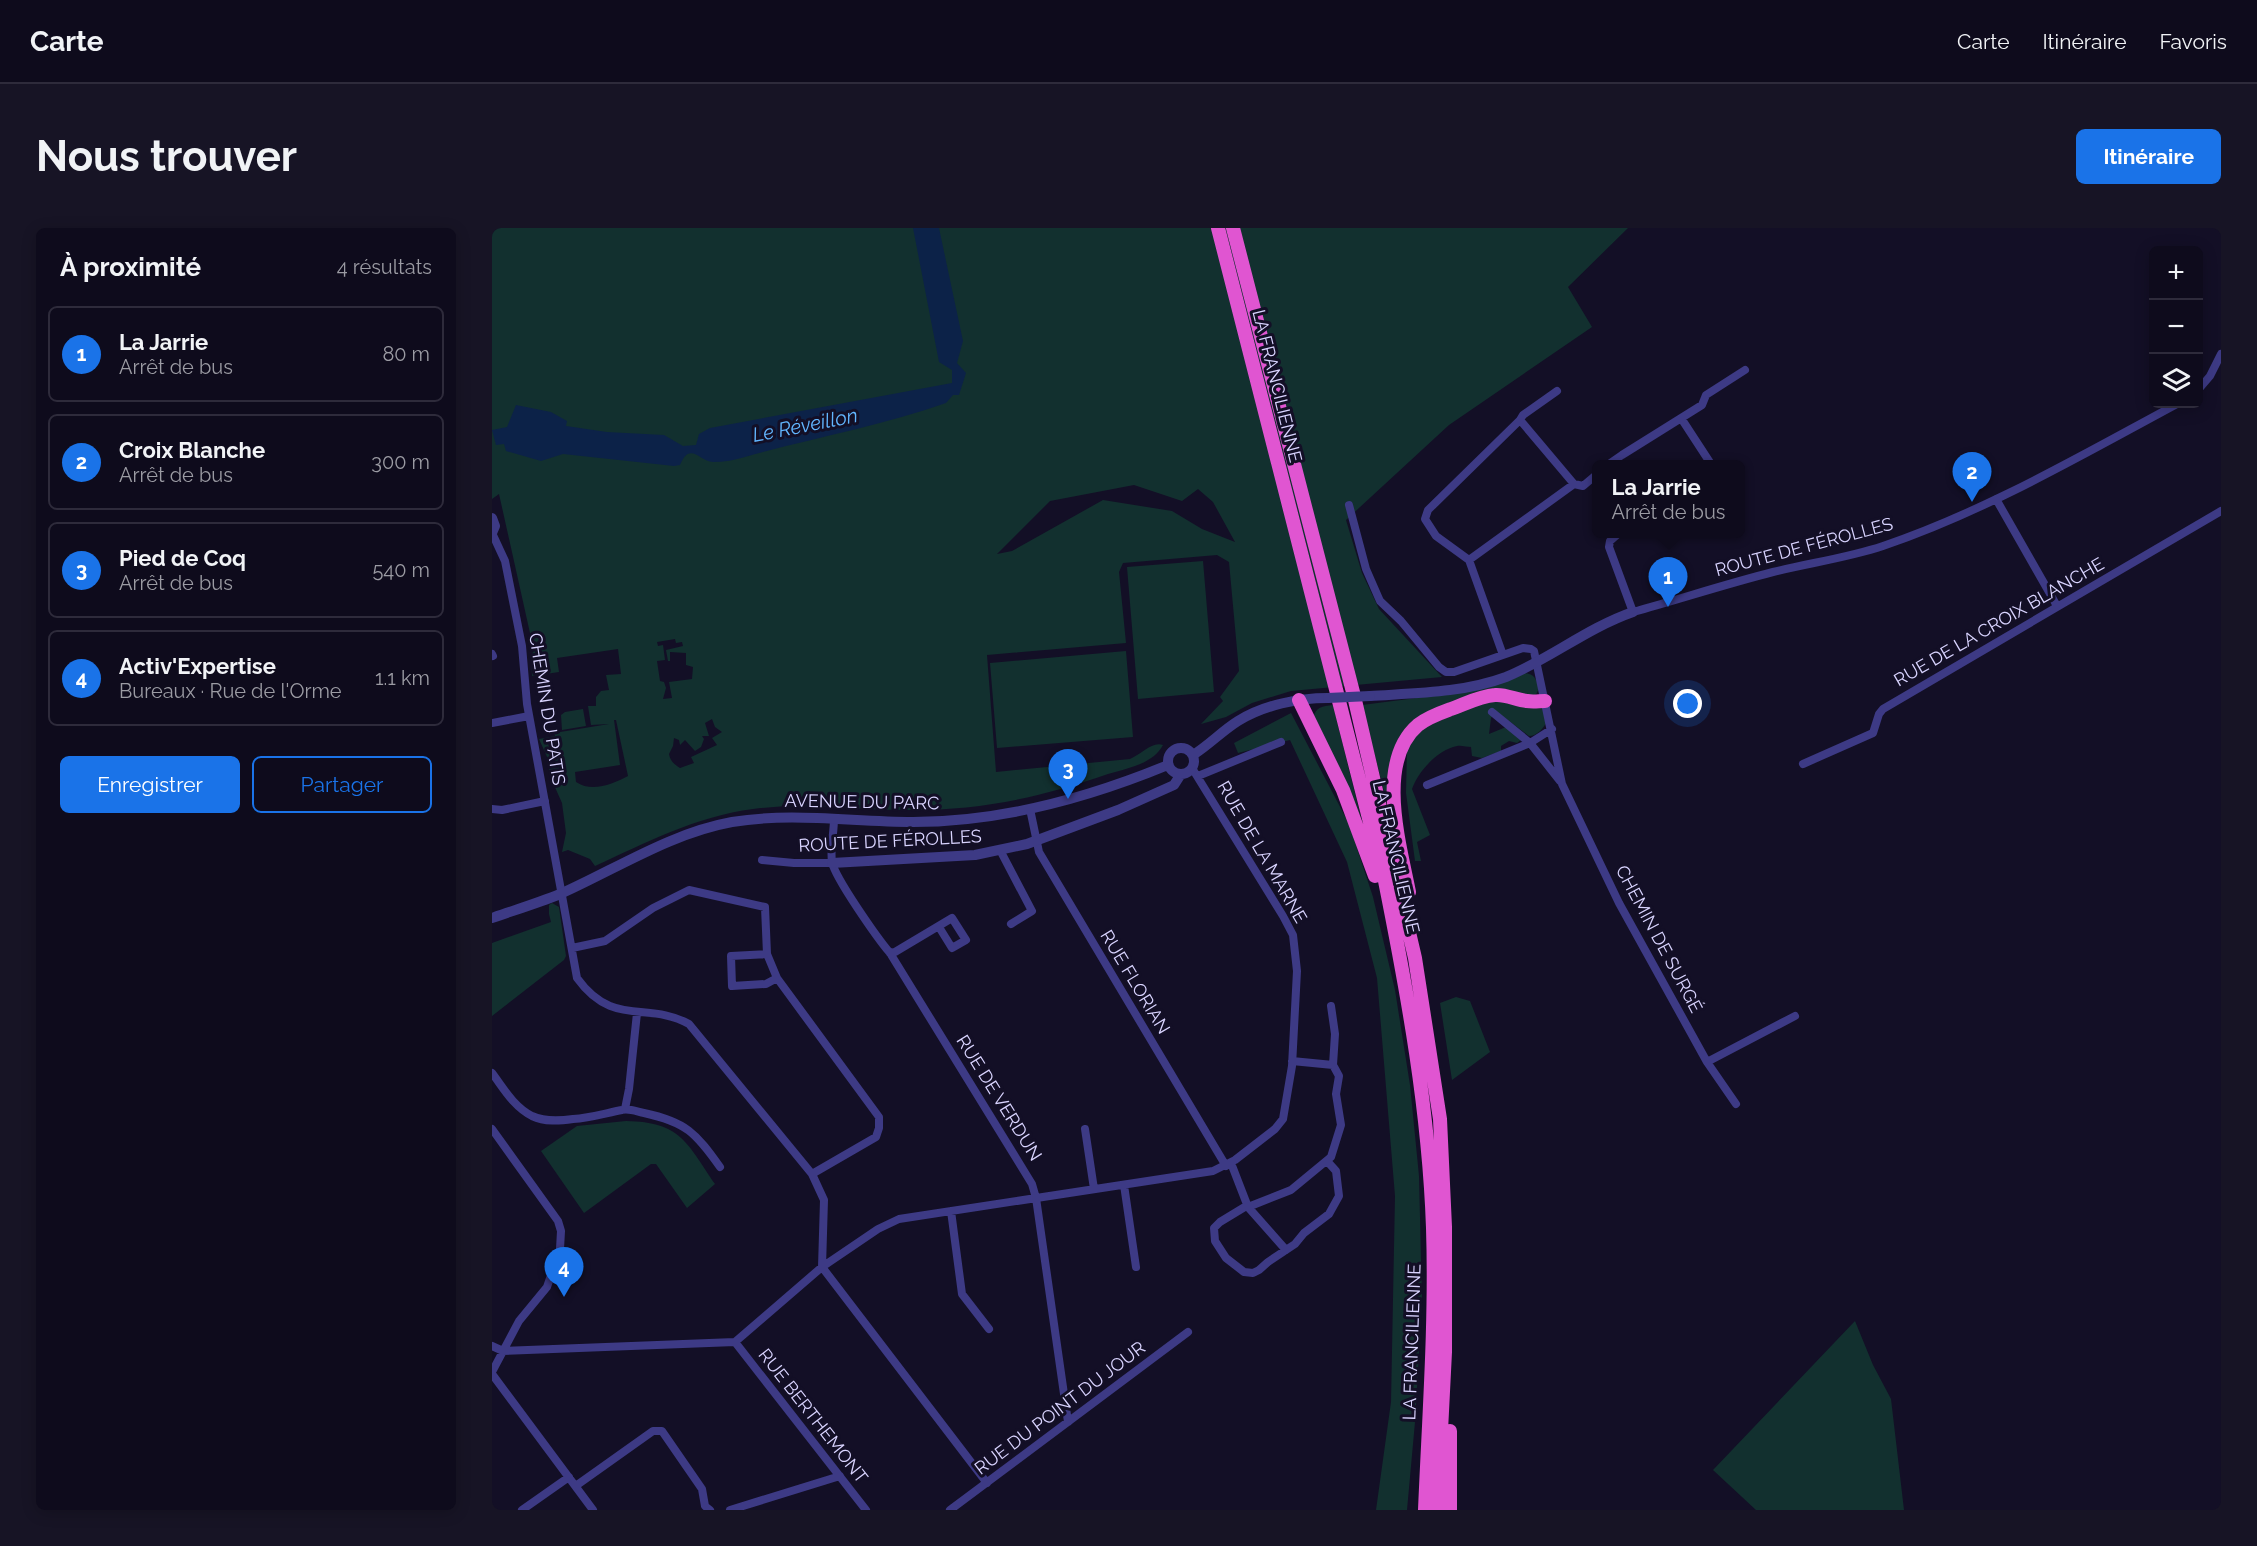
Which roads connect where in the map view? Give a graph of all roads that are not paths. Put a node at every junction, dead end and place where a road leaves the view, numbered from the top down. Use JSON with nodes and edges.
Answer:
{"nodes":[{"id":1,"x":1218,"y":228,"type":"edge"},
{"id":2,"x":1233,"y":228,"type":"edge"},
{"id":3,"x":2221,"y":354,"type":"edge"},
{"id":4,"x":1745,"y":370,"type":"dead end"},
{"id":5,"x":2203,"y":385,"type":"edge"},
{"id":6,"x":1557,"y":391,"type":"dead end"},
{"id":7,"x":2170,"y":408,"type":"edge"},
{"id":8,"x":1681,"y":418,"type":"junction"},
{"id":9,"x":1520,"y":420,"type":"junction"},
{"id":10,"x":1615,"y":460,"type":"edge"},
{"id":11,"x":1708,"y":460,"type":"edge"},
{"id":12,"x":1592,"y":478,"type":"edge"},
{"id":13,"x":1574,"y":484,"type":"junction"},
{"id":14,"x":1996,"y":499,"type":"junction"},
{"id":15,"x":1349,"y":505,"type":"dead end"},
{"id":16,"x":2221,"y":511,"type":"edge"},
{"id":17,"x":492,"y":518,"type":"edge"},
{"id":18,"x":492,"y":533,"type":"edge"},
{"id":19,"x":1613,"y":538,"type":"edge"},
{"id":20,"x":1469,"y":560,"type":"junction"},
{"id":21,"x":2057,"y":606,"type":"junction"},
{"id":22,"x":1633,"y":612,"type":"junction"},
{"id":23,"x":1503,"y":655,"type":"junction"},
{"id":24,"x":1537,"y":661,"type":"junction"},
{"id":25,"x":1299,"y":700,"type":"junction"},
{"id":26,"x":1545,"y":701,"type":"junction"},
{"id":27,"x":1492,"y":712,"type":"dead end"},
{"id":28,"x":529,"y":716,"type":"junction"},
{"id":29,"x":492,"y":723,"type":"edge"},
{"id":30,"x":1552,"y":729,"type":"junction"},
{"id":31,"x":1281,"y":742,"type":"dead end"},
{"id":32,"x":1530,"y":743,"type":"junction"},
{"id":33,"x":1193,"y":755,"type":"junction"},
{"id":34,"x":1803,"y":764,"type":"dead end"},
{"id":35,"x":1168,"y":765,"type":"junction"},
{"id":36,"x":1195,"y":772,"type":"junction"},
{"id":37,"x":1181,"y":774,"type":"junction"},
{"id":38,"x":1562,"y":784,"type":"junction"},
{"id":39,"x":1427,"y":785,"type":"dead end"},
{"id":40,"x":545,"y":801,"type":"junction"},
{"id":41,"x":492,"y":809,"type":"edge"},
{"id":42,"x":1030,"y":809,"type":"junction"},
{"id":43,"x":834,"y":819,"type":"junction"},
{"id":44,"x":1037,"y":841,"type":"junction"},
{"id":45,"x":1000,"y":850,"type":"junction"},
{"id":46,"x":762,"y":860,"type":"dead end"},
{"id":47,"x":832,"y":862,"type":"junction"},
{"id":48,"x":562,"y":893,"type":"junction"},
{"id":49,"x":492,"y":918,"type":"edge"},
{"id":50,"x":1011,"y":924,"type":"dead end"},
{"id":51,"x":939,"y":927,"type":"dead end"},
{"id":52,"x":572,"y":948,"type":"junction"},
{"id":53,"x":890,"y":953,"type":"junction"},
{"id":54,"x":767,"y":954,"type":"junction"},
{"id":55,"x":1400,"y":956,"type":"junction"},
{"id":56,"x":1415,"y":958,"type":"junction"},
{"id":57,"x":777,"y":978,"type":"junction"},
{"id":58,"x":1331,"y":1006,"type":"dead end"},
{"id":59,"x":637,"y":1013,"type":"junction"},
{"id":60,"x":1795,"y":1016,"type":"dead end"},
{"id":61,"x":1292,"y":1061,"type":"junction"},
{"id":62,"x":1707,"y":1062,"type":"junction"},
{"id":63,"x":1332,"y":1065,"type":"junction"},
{"id":64,"x":492,"y":1073,"type":"edge"},
{"id":65,"x":1736,"y":1104,"type":"dead end"},
{"id":66,"x":625,"y":1109,"type":"junction"},
{"id":67,"x":492,"y":1129,"type":"edge"},
{"id":68,"x":1085,"y":1129,"type":"dead end"},
{"id":69,"x":1327,"y":1161,"type":"junction"},
{"id":70,"x":1228,"y":1164,"type":"junction"},
{"id":71,"x":720,"y":1167,"type":"dead end"},
{"id":72,"x":812,"y":1174,"type":"junction"},
{"id":73,"x":1124,"y":1185,"type":"junction"},
{"id":74,"x":1094,"y":1189,"type":"junction"},
{"id":75,"x":1036,"y":1198,"type":"junction"},
{"id":76,"x":1248,"y":1206,"type":"junction"},
{"id":77,"x":951,"y":1211,"type":"junction"},
{"id":78,"x":1286,"y":1250,"type":"junction"},
{"id":79,"x":822,"y":1267,"type":"junction"},
{"id":80,"x":1136,"y":1267,"type":"dead end"},
{"id":81,"x":989,"y":1329,"type":"dead end"},
{"id":82,"x":1188,"y":1332,"type":"dead end"},
{"id":83,"x":735,"y":1342,"type":"junction"},
{"id":84,"x":492,"y":1346,"type":"edge"},
{"id":85,"x":502,"y":1352,"type":"junction"},
{"id":86,"x":1445,"y":1352,"type":"junction"},
{"id":87,"x":492,"y":1373,"type":"edge"},
{"id":88,"x":1068,"y":1422,"type":"junction"},
{"id":89,"x":840,"y":1476,"type":"junction"},
{"id":90,"x":569,"y":1477,"type":"junction"},
{"id":91,"x":987,"y":1484,"type":"junction"},
{"id":92,"x":577,"y":1485,"type":"junction"},
{"id":93,"x":522,"y":1510,"type":"edge"},
{"id":94,"x":593,"y":1510,"type":"edge"},
{"id":95,"x":710,"y":1510,"type":"edge"},
{"id":96,"x":730,"y":1510,"type":"edge"},
{"id":97,"x":866,"y":1510,"type":"edge"},
{"id":98,"x":950,"y":1510,"type":"edge"},
{"id":99,"x":1425,"y":1510,"type":"edge"},
{"id":100,"x":1437,"y":1510,"type":"edge"},
{"id":101,"x":1450,"y":1510,"type":"edge"}],
"edges":[{"from":1,"to":55,"type":"highway","name":"LA FRANCILIENNE"},
{"from":2,"to":56,"type":"highway","name":"LA FRANCILIENNE"},
{"from":3,"to":5,"type":"street"},
{"from":4,"to":8,"type":"street"},
{"from":6,"to":9,"type":"street"},
{"from":7,"to":14,"type":"street","name":"ROUTE DE FÉROLLES"},
{"from":8,"to":10,"type":"street"},
{"from":8,"to":11,"type":"street"},
{"from":9,"to":13,"type":"street"},
{"from":9,"to":20,"type":"street"},
{"from":12,"to":13,"type":"street"},
{"from":13,"to":20,"type":"street"},
{"from":14,"to":21,"type":"street"},
{"from":14,"to":22,"type":"street","name":"ROUTE DE FÉROLLES"},
{"from":15,"to":23,"type":"street"},
{"from":16,"to":21,"type":"street","name":"RUE DE LA CROIX BLANCHE"},
{"from":17,"to":18,"type":"street"},
{"from":18,"to":28,"type":"street","name":"CHEMIN DU PATIS"},
{"from":19,"to":22,"type":"street"},
{"from":20,"to":23,"type":"street"},
{"from":21,"to":34,"type":"street","name":"RUE DE LA CROIX BLANCHE"},
{"from":22,"to":24,"type":"street","name":"ROUTE DE FÉROLLES"},
{"from":23,"to":24,"type":"street"},
{"from":24,"to":25,"type":"street","name":"ROUTE DE FÉROLLES","bridge":true},
{"from":24,"to":26,"type":"street","name":"CHEMIN DE SURGÉ"},
{"from":25,"to":33,"type":"street","name":"ROUTE DE FÉROLLES"},
{"from":25,"to":55,"type":"highway"},
{"from":26,"to":30,"type":"street","name":"CHEMIN DE SURGÉ"},
{"from":26,"to":56,"type":"highway"},
{"from":27,"to":32,"type":"street","name":"CHEMIN DE SURGÉ"},
{"from":28,"to":29,"type":"street"},
{"from":28,"to":40,"type":"street","name":"CHEMIN DU PATIS"},
{"from":30,"to":32,"type":"street"},
{"from":30,"to":38,"type":"street","name":"CHEMIN DE SURGÉ"},
{"from":31,"to":36,"type":"street"},
{"from":32,"to":38,"type":"street","name":"CHEMIN DE SURGÉ"},
{"from":32,"to":39,"type":"street"},
{"from":33,"to":35,"type":"street"},
{"from":33,"to":36,"type":"street"},
{"from":35,"to":37,"type":"street"},
{"from":35,"to":42,"type":"street","name":"AVENUE DU PARC"},
{"from":36,"to":37,"type":"street"},
{"from":36,"to":61,"type":"street","name":"RUE DE LA MARNE"},
{"from":37,"to":44,"type":"street","name":"ROUTE DE FÉROLLES"},
{"from":38,"to":62,"type":"street","name":"CHEMIN DE SURGÉ"},
{"from":40,"to":41,"type":"street"},
{"from":40,"to":48,"type":"street","name":"CHEMIN DU PATIS"},
{"from":42,"to":43,"type":"street","name":"AVENUE DU PARC"},
{"from":42,"to":44,"type":"street","name":"RUE FLORIAN"},
{"from":43,"to":47,"type":"street"},
{"from":43,"to":48,"type":"street","name":"AVENUE DU PARC"},
{"from":44,"to":45,"type":"street","name":"ROUTE DE FÉROLLES"},
{"from":44,"to":70,"type":"street","name":"RUE FLORIAN"},
{"from":45,"to":47,"type":"street","name":"ROUTE DE FÉROLLES"},
{"from":45,"to":50,"type":"street"},
{"from":46,"to":47,"type":"street","name":"ROUTE DE FÉROLLES"},
{"from":47,"to":53,"type":"street","name":"RUE DE VERDUN"},
{"from":48,"to":49,"type":"street","name":"AVENUE DU PARC"},
{"from":48,"to":52,"type":"street","name":"CHEMIN DU PATIS"},
{"from":51,"to":53,"type":"street"},
{"from":52,"to":54,"type":"street"},
{"from":52,"to":59,"type":"street","name":"CHEMIN DU PATIS"},
{"from":53,"to":75,"type":"street","name":"RUE DE VERDUN"},
{"from":54,"to":57,"type":"street"},
{"from":54,"to":57,"type":"street"},
{"from":55,"to":99,"type":"highway","name":"LA FRANCILIENNE"},
{"from":56,"to":86,"type":"highway","name":"LA FRANCILIENNE"},
{"from":57,"to":72,"type":"street"},
{"from":58,"to":63,"type":"street"},
{"from":59,"to":66,"type":"street"},
{"from":59,"to":72,"type":"street","name":"CHEMIN DU PATIS"},
{"from":60,"to":62,"type":"street"},
{"from":61,"to":63,"type":"street"},
{"from":61,"to":70,"type":"street","name":"RUE DE LA MARNE"},
{"from":62,"to":65,"type":"street","name":"CHEMIN DE SURGÉ"},
{"from":63,"to":69,"type":"street"},
{"from":64,"to":66,"type":"street"},
{"from":66,"to":71,"type":"street"},
{"from":67,"to":85,"type":"street"},
{"from":68,"to":74,"type":"street"},
{"from":69,"to":76,"type":"street"},
{"from":69,"to":78,"type":"street"},
{"from":70,"to":73,"type":"street","name":"RUE DE LA MARNE"},
{"from":70,"to":76,"type":"street","name":"RUE FLORIAN"},
{"from":72,"to":79,"type":"street","name":"CHEMIN DU PATIS"},
{"from":73,"to":74,"type":"street","name":"RUE DE LA MARNE"},
{"from":73,"to":80,"type":"street"},
{"from":74,"to":75,"type":"street","name":"RUE DE LA MARNE"},
{"from":75,"to":77,"type":"street","name":"RUE DE LA MARNE"},
{"from":75,"to":88,"type":"street","name":"RUE DE VERDUN"},
{"from":76,"to":78,"type":"street","name":"RUE FLORIAN"},
{"from":76,"to":78,"type":"street"},
{"from":77,"to":79,"type":"street","name":"RUE DE LA MARNE"},
{"from":77,"to":81,"type":"street"},
{"from":79,"to":83,"type":"street","name":"RUE DE LA MARNE"},
{"from":79,"to":91,"type":"street"},
{"from":82,"to":88,"type":"street","name":"RUE DU POINT DU JOUR"},
{"from":83,"to":85,"type":"street"},
{"from":83,"to":89,"type":"street","name":"RUE BERTHEMONT"},
{"from":84,"to":85,"type":"street"},
{"from":85,"to":87,"type":"street"},
{"from":86,"to":100,"type":"highway","name":"LA FRANCILIENNE"},
{"from":86,"to":101,"type":"highway"},
{"from":87,"to":90,"type":"street"},
{"from":88,"to":91,"type":"street","name":"RUE DU POINT DU JOUR"},
{"from":89,"to":96,"type":"street"},
{"from":89,"to":97,"type":"street","name":"RUE BERTHEMONT"},
{"from":90,"to":92,"type":"street"},
{"from":90,"to":93,"type":"street"},
{"from":91,"to":98,"type":"street","name":"RUE DU POINT DU JOUR"},
{"from":92,"to":94,"type":"street"},
{"from":92,"to":95,"type":"street"}]}
